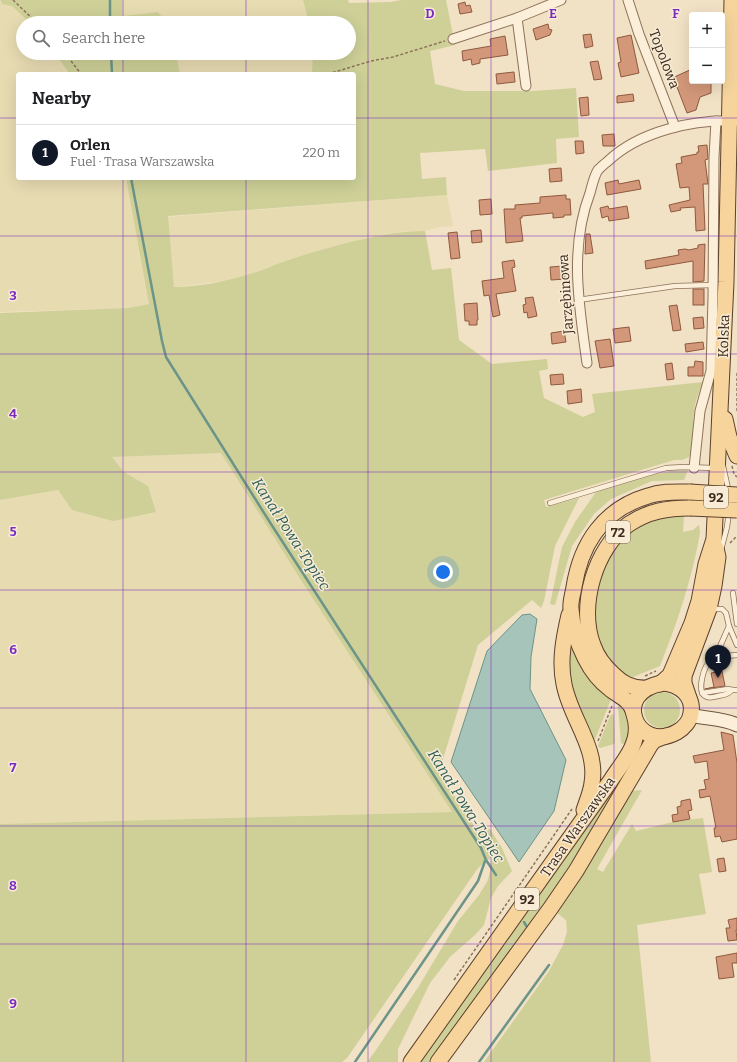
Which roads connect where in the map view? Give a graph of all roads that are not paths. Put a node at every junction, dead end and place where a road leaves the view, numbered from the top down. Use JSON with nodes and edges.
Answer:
{"nodes":[{"id":1,"x":561,"y":0,"type":"edge"},
{"id":2,"x":628,"y":0,"type":"edge"},
{"id":3,"x":734,"y":7,"type":"edge"},
{"id":4,"x":517,"y":18,"type":"junction"},
{"id":5,"x":453,"y":39,"type":"road end"},
{"id":6,"x":526,"y":86,"type":"dead end"},
{"id":7,"x":727,"y":121,"type":"edge"},
{"id":8,"x":675,"y":127,"type":"junction"},
{"id":9,"x":713,"y":285,"type":"junction"},
{"id":10,"x":578,"y":300,"type":"junction"},
{"id":11,"x":587,"y":363,"type":"dead end"},
{"id":12,"x":721,"y":394,"type":"junction"},
{"id":13,"x":737,"y":456,"type":"edge"},
{"id":14,"x":718,"y":461,"type":"junction"},
{"id":15,"x":694,"y":468,"type":"junction"},
{"id":16,"x":550,"y":503,"type":"dead end"},
{"id":17,"x":733,"y":503,"type":"edge"},
{"id":18,"x":714,"y":539,"type":"junction"},
{"id":19,"x":718,"y":556,"type":"junction"},
{"id":20,"x":733,"y":593,"type":"dead end"},
{"id":21,"x":571,"y":608,"type":"junction"},
{"id":22,"x":709,"y":609,"type":"junction"},
{"id":23,"x":737,"y":624,"type":"edge"},
{"id":24,"x":729,"y":626,"type":"junction"},
{"id":25,"x":737,"y":645,"type":"edge"},
{"id":26,"x":737,"y":655,"type":"edge"},
{"id":27,"x":718,"y":658,"type":"junction"},
{"id":28,"x":651,"y":680,"type":"junction"},
{"id":29,"x":734,"y":690,"type":"edge"},
{"id":30,"x":696,"y":696,"type":"junction"},
{"id":31,"x":691,"y":715,"type":"junction"},
{"id":32,"x":635,"y":718,"type":"junction"},
{"id":33,"x":737,"y":725,"type":"edge"},
{"id":34,"x":666,"y":736,"type":"junction"},
{"id":35,"x":580,"y":824,"type":"junction"},
{"id":36,"x":411,"y":1062,"type":"edge"},
{"id":37,"x":438,"y":1062,"type":"edge"}],
"edges":[{"from":1,"to":4,"type":"street"},
{"from":2,"to":8,"type":"street","name":"Topolowa"},
{"from":3,"to":7,"type":"main road","name":"Kolska","number":"92"},
{"from":4,"to":5,"type":"street"},
{"from":4,"to":6,"type":"street"},
{"from":7,"to":8,"type":"street"},
{"from":7,"to":9,"type":"street"},
{"from":7,"to":12,"type":"main road","name":"Kolska","number":"92"},
{"from":8,"to":10,"type":"street","name":"Jarzębinowa"},
{"from":9,"to":10,"type":"lane"},
{"from":9,"to":15,"type":"street"},
{"from":10,"to":11,"type":"street","name":"Jarzębinowa"},
{"from":12,"to":13,"type":"main road"},
{"from":12,"to":14,"type":"main road","name":"Kolska","number":"92"},
{"from":14,"to":15,"type":"lane"},
{"from":14,"to":17,"type":"lane"},
{"from":14,"to":18,"type":"main road","number":"92"},
{"from":15,"to":16,"type":"lane"},
{"from":17,"to":19,"type":"lane"},
{"from":17,"to":21,"type":"main road","number":"72","bridge":true},
{"from":17,"to":28,"type":"main road","number":"72","bridge":true},
{"from":18,"to":19,"type":"main road","number":"92"},
{"from":18,"to":28,"type":"main road","number":"92"},
{"from":19,"to":22,"type":"main road","number":"92"},
{"from":20,"to":23,"type":"lane"},
{"from":21,"to":32,"type":"main road","number":"72"},
{"from":21,"to":35,"type":"main road"},
{"from":22,"to":24,"type":"lane"},
{"from":22,"to":30,"type":"main road","number":"92"},
{"from":24,"to":25,"type":"lane"},
{"from":24,"to":27,"type":"lane"},
{"from":26,"to":27,"type":"lane"},
{"from":27,"to":30,"type":"lane"},
{"from":28,"to":30,"type":"main road"},
{"from":28,"to":32,"type":"main road","number":"92"},
{"from":29,"to":30,"type":"lane"},
{"from":30,"to":31,"type":"main road","number":"92"},
{"from":31,"to":33,"type":"street"},
{"from":31,"to":34,"type":"main road","number":"92"},
{"from":32,"to":34,"type":"main road"},
{"from":32,"to":35,"type":"main road","name":"Trasa Warszawska","number":"92"},
{"from":34,"to":37,"type":"main road","name":"Trasa Warszawska","number":"92"},
{"from":35,"to":36,"type":"main road","name":"Trasa Warszawska","number":"92"}]}
